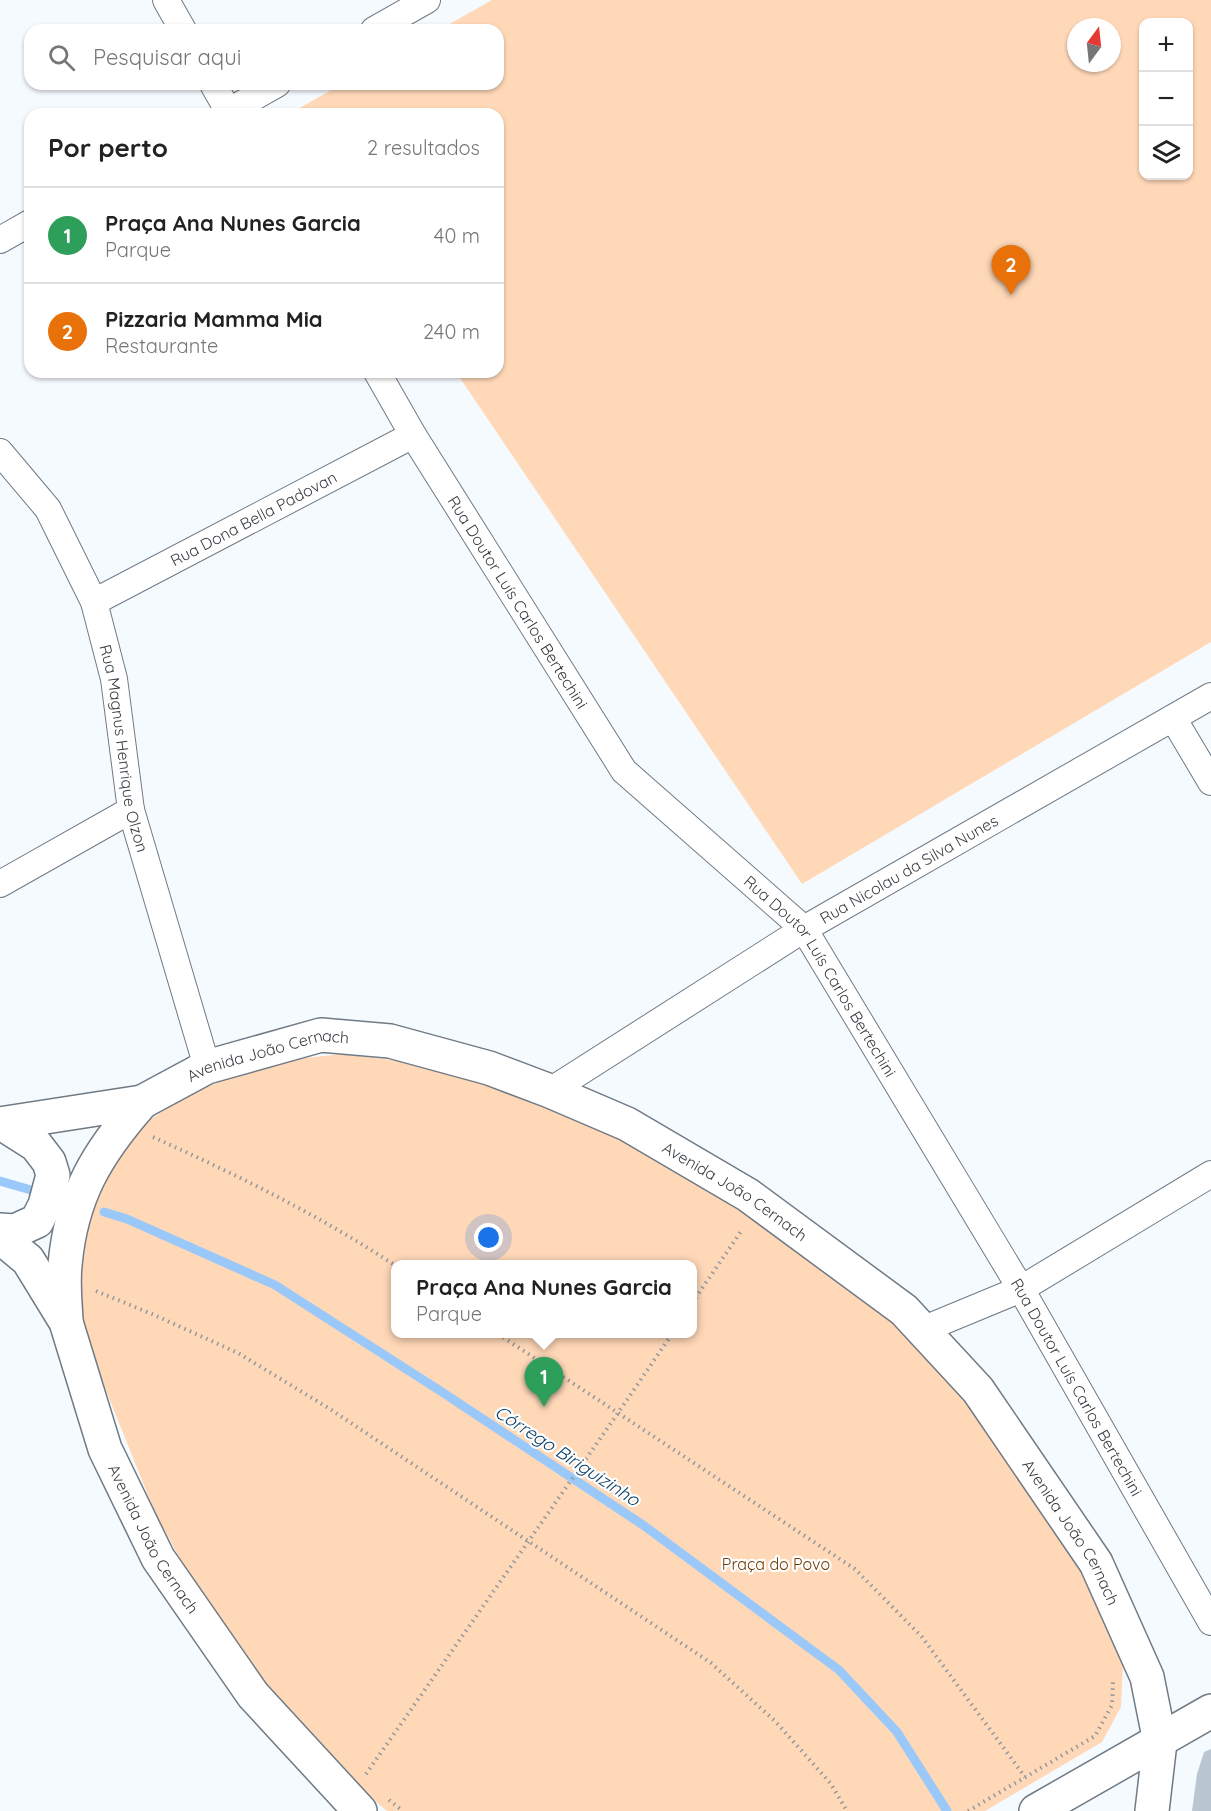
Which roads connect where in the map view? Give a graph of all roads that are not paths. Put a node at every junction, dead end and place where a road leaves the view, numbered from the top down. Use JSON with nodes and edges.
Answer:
{"nodes":[{"id":1,"x":166,"y":0,"type":"edge"},
{"id":2,"x":427,"y":0,"type":"edge"},
{"id":3,"x":180,"y":24,"type":"edge"},
{"id":4,"x":385,"y":24,"type":"edge"},
{"id":5,"x":216,"y":90,"type":"edge"},
{"id":6,"x":268,"y":90,"type":"edge"},
{"id":7,"x":225,"y":108,"type":"edge"},
{"id":8,"x":237,"y":108,"type":"edge"},
{"id":9,"x":24,"y":226,"type":"edge"},
{"id":10,"x":0,"y":240,"type":"edge"},
{"id":11,"x":380,"y":378,"type":"edge"},
{"id":12,"x":413,"y":435,"type":"junction"},
{"id":13,"x":0,"y":452,"type":"edge"},
{"id":14,"x":94,"y":602,"type":"junction"},
{"id":15,"x":1211,"y":696,"type":"edge"},
{"id":16,"x":1173,"y":718,"type":"junction"},
{"id":17,"x":1211,"y":782,"type":"edge"},
{"id":18,"x":131,"y":810,"type":"junction"},
{"id":19,"x":0,"y":884,"type":"edge"},
{"id":20,"x":804,"y":929,"type":"junction"},
{"id":21,"x":207,"y":1067,"type":"junction"},
{"id":22,"x":550,"y":1091,"type":"junction"},
{"id":23,"x":144,"y":1118,"type":"junction"},
{"id":24,"x":2,"y":1124,"type":"edge"},
{"id":25,"x":1211,"y":1174,"type":"edge"},
{"id":26,"x":0,"y":1230,"type":"edge"},
{"id":27,"x":0,"y":1237,"type":"edge"},
{"id":28,"x":1021,"y":1289,"type":"junction"},
{"id":29,"x":66,"y":1322,"type":"junction"},
{"id":30,"x":922,"y":1330,"type":"junction"},
{"id":31,"x":1211,"y":1623,"type":"edge"},
{"id":32,"x":1211,"y":1711,"type":"edge"},
{"id":33,"x":1160,"y":1742,"type":"junction"},
{"id":34,"x":373,"y":1804,"type":"edge"},
{"id":35,"x":1036,"y":1811,"type":"edge"},
{"id":36,"x":1152,"y":1811,"type":"edge"}],
"edges":[{"from":1,"to":3,"type":"street"},
{"from":2,"to":4,"type":"street"},
{"from":5,"to":7,"type":"street"},
{"from":6,"to":8,"type":"street"},
{"from":9,"to":10,"type":"street"},
{"from":11,"to":12,"type":"street","name":"Rua Doutor Luís Carlos Bertechini"},
{"from":12,"to":14,"type":"street","name":"Rua Dona Bella Padovan"},
{"from":12,"to":20,"type":"street","name":"Rua Doutor Luís Carlos Bertechini"},
{"from":13,"to":14,"type":"street","name":"Rua Magnus Henrique Olzon"},
{"from":14,"to":18,"type":"street","name":"Rua Magnus Henrique Olzon"},
{"from":15,"to":16,"type":"street","name":"Rua Nicolau da Silva Nunes"},
{"from":16,"to":17,"type":"street"},
{"from":16,"to":20,"type":"street","name":"Rua Nicolau da Silva Nunes"},
{"from":18,"to":19,"type":"street"},
{"from":18,"to":21,"type":"street","name":"Rua Magnus Henrique Olzon"},
{"from":20,"to":22,"type":"street","name":"Rua Nicolau da Silva Nunes"},
{"from":20,"to":28,"type":"street","name":"Rua Doutor Luís Carlos Bertechini"},
{"from":21,"to":22,"type":"main road","name":"Avenida João Cernach"},
{"from":21,"to":23,"type":"main road","name":"Avenida João Cernach"},
{"from":22,"to":30,"type":"main road","name":"Avenida João Cernach"},
{"from":23,"to":24,"type":"main road","name":"Avenida João Cernach"},
{"from":23,"to":29,"type":"main road"},
{"from":24,"to":26,"type":"main road"},
{"from":25,"to":28,"type":"street"},
{"from":27,"to":29,"type":"main road","name":"Avenida João Cernach"},
{"from":28,"to":30,"type":"street"},
{"from":28,"to":31,"type":"street","name":"Rua Doutor Luís Carlos Bertechini"},
{"from":29,"to":34,"type":"main road","name":"Avenida João Cernach"},
{"from":30,"to":33,"type":"main road","name":"Avenida João Cernach"},
{"from":32,"to":33,"type":"main road"},
{"from":33,"to":35,"type":"main road"},
{"from":33,"to":36,"type":"main road","name":"Avenida João Cernach"}]}
